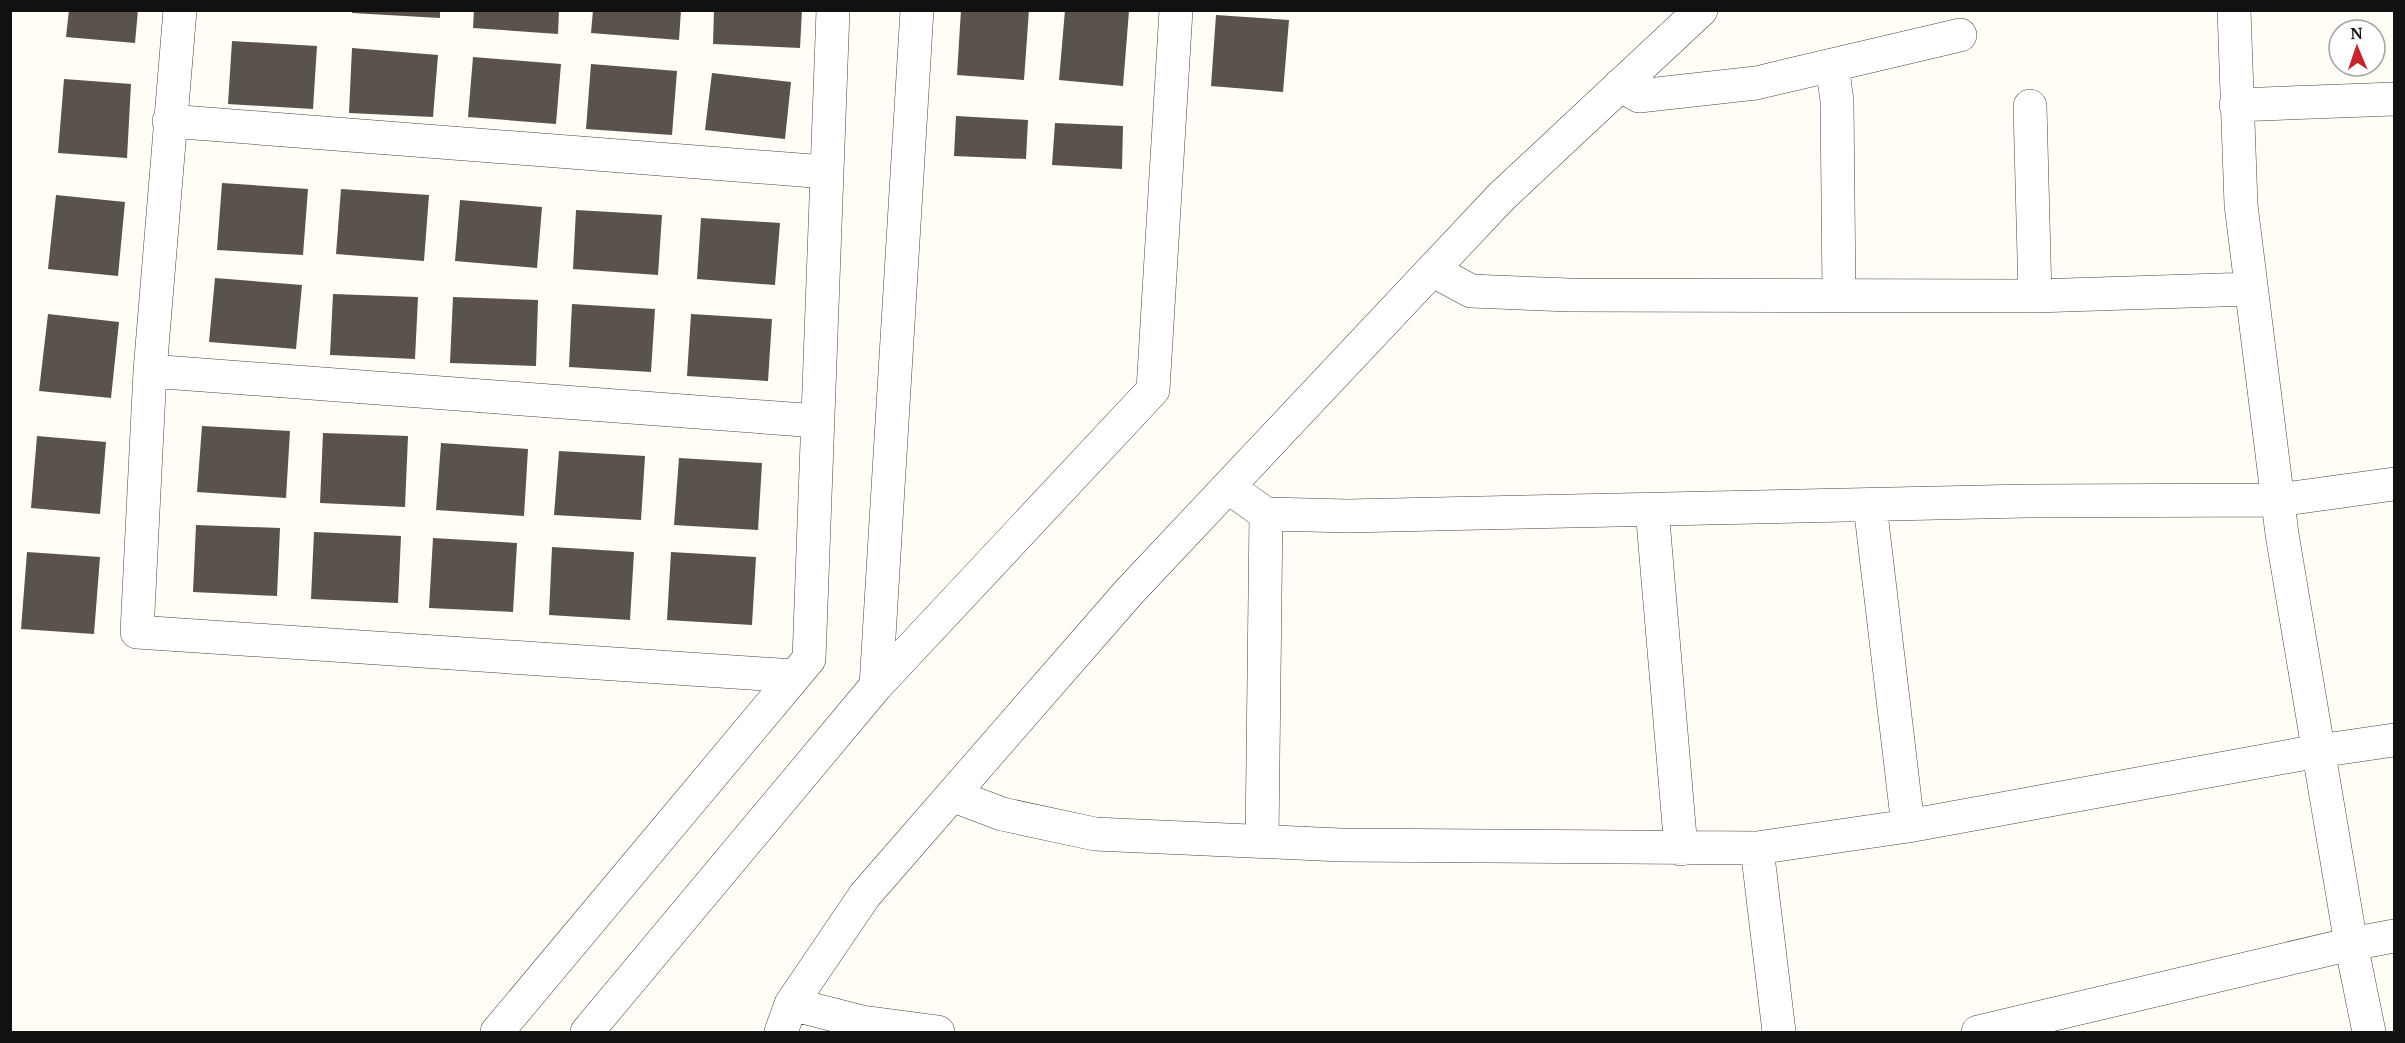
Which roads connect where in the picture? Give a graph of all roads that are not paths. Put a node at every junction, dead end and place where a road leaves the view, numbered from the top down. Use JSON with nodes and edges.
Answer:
{"nodes":[{"id":1,"x":180,"y":10,"type":"edge"},
{"id":2,"x":833,"y":10,"type":"edge"},
{"id":3,"x":917,"y":10,"type":"edge"},
{"id":4,"x":1176,"y":10,"type":"edge"},
{"id":5,"x":1701,"y":10,"type":"edge"},
{"id":6,"x":2234,"y":10,"type":"edge"},
{"id":7,"x":1960,"y":35,"type":"dead end"},
{"id":8,"x":1832,"y":64,"type":"junction"},
{"id":9,"x":1620,"y":84,"type":"junction"},
{"id":10,"x":2394,"y":99,"type":"edge"},
{"id":11,"x":2236,"y":105,"type":"junction"},
{"id":12,"x":2030,"y":106,"type":"dead end"},
{"id":13,"x":169,"y":121,"type":"junction"},
{"id":14,"x":826,"y":172,"type":"junction"},
{"id":15,"x":1432,"y":270,"type":"junction"},
{"id":16,"x":2252,"y":289,"type":"junction"},
{"id":17,"x":1839,"y":295,"type":"junction"},
{"id":18,"x":2035,"y":296,"type":"junction"},
{"id":19,"x":150,"y":371,"type":"junction"},
{"id":20,"x":817,"y":421,"type":"junction"},
{"id":21,"x":2394,"y":484,"type":"edge"},
{"id":22,"x":1228,"y":487,"type":"junction"},
{"id":23,"x":2278,"y":500,"type":"junction"},
{"id":24,"x":1870,"y":505,"type":"junction"},
{"id":25,"x":1652,"y":509,"type":"junction"},
{"id":26,"x":1266,"y":514,"type":"junction"},
{"id":27,"x":794,"y":676,"type":"junction"},
{"id":28,"x":876,"y":686,"type":"junction"},
{"id":29,"x":2394,"y":740,"type":"edge"},
{"id":30,"x":2318,"y":751,"type":"junction"},
{"id":31,"x":952,"y":795,"type":"junction"},
{"id":32,"x":1908,"y":826,"type":"junction"},
{"id":33,"x":1262,"y":840,"type":"junction"},
{"id":34,"x":1757,"y":848,"type":"junction"},
{"id":35,"x":1681,"y":849,"type":"junction"},
{"id":36,"x":2394,"y":936,"type":"edge"},
{"id":37,"x":2351,"y":944,"type":"junction"},
{"id":38,"x":786,"y":1018,"type":"edge"},
{"id":39,"x":497,"y":1032,"type":"edge"},
{"id":40,"x":587,"y":1032,"type":"edge"},
{"id":41,"x":938,"y":1032,"type":"edge"},
{"id":42,"x":1779,"y":1032,"type":"edge"},
{"id":43,"x":1978,"y":1032,"type":"edge"},
{"id":44,"x":2369,"y":1032,"type":"edge"}],
"edges":[{"from":1,"to":13,"type":"street"},
{"from":2,"to":14,"type":"street"},
{"from":3,"to":28,"type":"street"},
{"from":4,"to":28,"type":"street"},
{"from":5,"to":9,"type":"street"},
{"from":6,"to":11,"type":"street"},
{"from":7,"to":8,"type":"street"},
{"from":8,"to":9,"type":"street"},
{"from":8,"to":17,"type":"street"},
{"from":9,"to":15,"type":"street"},
{"from":10,"to":11,"type":"street"},
{"from":11,"to":16,"type":"street"},
{"from":12,"to":18,"type":"street"},
{"from":13,"to":14,"type":"street"},
{"from":13,"to":19,"type":"street"},
{"from":14,"to":20,"type":"street"},
{"from":15,"to":17,"type":"street"},
{"from":15,"to":22,"type":"street"},
{"from":16,"to":18,"type":"street"},
{"from":16,"to":23,"type":"street"},
{"from":17,"to":18,"type":"street"},
{"from":19,"to":20,"type":"street"},
{"from":19,"to":27,"type":"street"},
{"from":20,"to":27,"type":"street"},
{"from":21,"to":23,"type":"street"},
{"from":22,"to":26,"type":"street"},
{"from":22,"to":31,"type":"street"},
{"from":23,"to":24,"type":"street"},
{"from":23,"to":30,"type":"street"},
{"from":24,"to":25,"type":"street"},
{"from":24,"to":32,"type":"street"},
{"from":25,"to":26,"type":"street"},
{"from":25,"to":35,"type":"street"},
{"from":26,"to":33,"type":"street"},
{"from":27,"to":39,"type":"street"},
{"from":28,"to":40,"type":"street"},
{"from":29,"to":30,"type":"street"},
{"from":30,"to":32,"type":"street"},
{"from":30,"to":37,"type":"street"},
{"from":31,"to":33,"type":"street"},
{"from":31,"to":38,"type":"street"},
{"from":32,"to":34,"type":"street"},
{"from":33,"to":35,"type":"street"},
{"from":34,"to":35,"type":"street"},
{"from":34,"to":42,"type":"street"},
{"from":36,"to":37,"type":"street"},
{"from":37,"to":43,"type":"street"},
{"from":37,"to":44,"type":"street"},
{"from":38,"to":41,"type":"street"}]}
